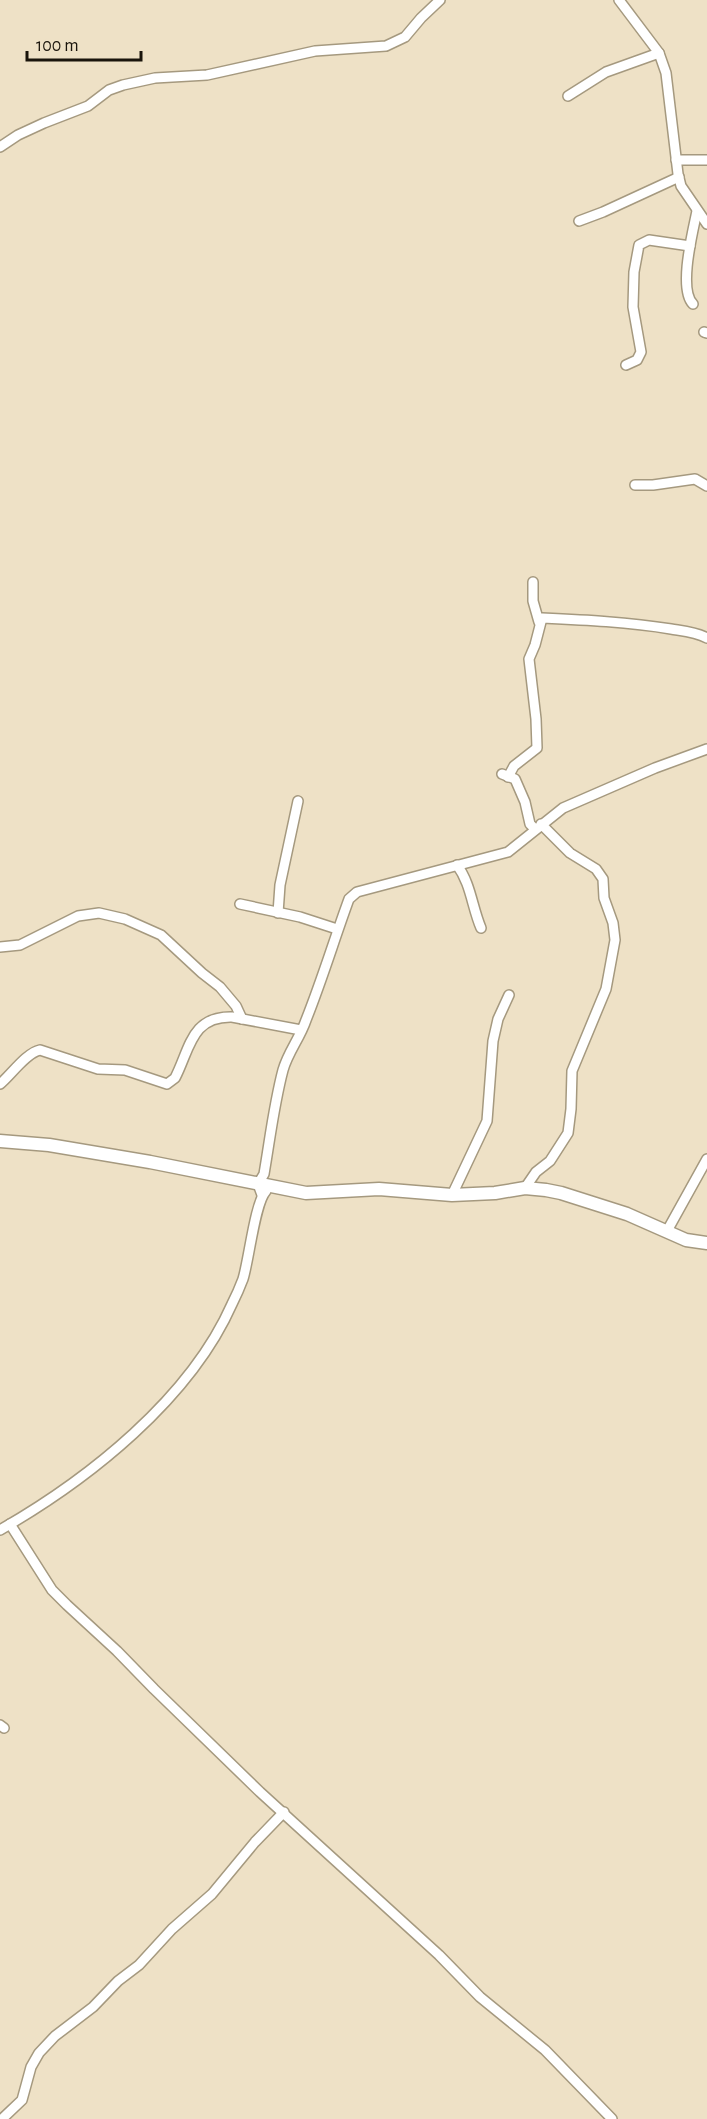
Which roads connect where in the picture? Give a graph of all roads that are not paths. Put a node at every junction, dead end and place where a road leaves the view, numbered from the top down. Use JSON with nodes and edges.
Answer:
{"nodes":[{"id":1,"x":440,"y":0,"type":"edge"},
{"id":2,"x":619,"y":0,"type":"edge"},
{"id":3,"x":659,"y":53,"type":"junction"},
{"id":4,"x":568,"y":96,"type":"dead end"},
{"id":5,"x":0,"y":147,"type":"edge"},
{"id":6,"x":676,"y":160,"type":"junction"},
{"id":7,"x":707,"y":160,"type":"edge"},
{"id":8,"x":679,"y":177,"type":"junction"},
{"id":9,"x":697,"y":211,"type":"junction"},
{"id":10,"x":579,"y":221,"type":"dead end"},
{"id":11,"x":707,"y":224,"type":"edge"},
{"id":12,"x":690,"y":246,"type":"junction"},
{"id":13,"x":693,"y":304,"type":"dead end"},
{"id":14,"x":626,"y":365,"type":"dead end"},
{"id":15,"x":635,"y":485,"type":"dead end"},
{"id":16,"x":707,"y":486,"type":"edge"},
{"id":17,"x":533,"y":582,"type":"dead end"},
{"id":18,"x":539,"y":622,"type":"junction"},
{"id":19,"x":707,"y":638,"type":"edge"},
{"id":20,"x":707,"y":749,"type":"edge"},
{"id":21,"x":298,"y":801,"type":"dead end"},
{"id":22,"x":538,"y":827,"type":"junction"},
{"id":23,"x":457,"y":865,"type":"junction"},
{"id":24,"x":240,"y":904,"type":"dead end"},
{"id":25,"x":278,"y":913,"type":"junction"},
{"id":26,"x":481,"y":928,"type":"dead end"},
{"id":27,"x":337,"y":929,"type":"junction"},
{"id":28,"x":0,"y":947,"type":"edge"},
{"id":29,"x":509,"y":995,"type":"dead end"},
{"id":30,"x":242,"y":1019,"type":"junction"},
{"id":31,"x":302,"y":1030,"type":"junction"},
{"id":32,"x":0,"y":1084,"type":"edge"},
{"id":33,"x":0,"y":1141,"type":"edge"},
{"id":34,"x":707,"y":1159,"type":"edge"},
{"id":35,"x":264,"y":1188,"type":"junction"},
{"id":36,"x":525,"y":1188,"type":"junction"},
{"id":37,"x":452,"y":1195,"type":"junction"},
{"id":38,"x":667,"y":1231,"type":"junction"},
{"id":39,"x":707,"y":1243,"type":"edge"},
{"id":40,"x":9,"y":1524,"type":"junction"},
{"id":41,"x":0,"y":1530,"type":"edge"},
{"id":42,"x":284,"y":1812,"type":"junction"},
{"id":43,"x":2,"y":2119,"type":"edge"},
{"id":44,"x":612,"y":2119,"type":"edge"}],
"edges":[{"from":1,"to":5,"type":"street"},
{"from":2,"to":3,"type":"street"},
{"from":3,"to":4,"type":"street"},
{"from":3,"to":6,"type":"street"},
{"from":6,"to":7,"type":"street"},
{"from":6,"to":8,"type":"street"},
{"from":8,"to":9,"type":"street"},
{"from":8,"to":10,"type":"street"},
{"from":9,"to":11,"type":"street"},
{"from":9,"to":12,"type":"street"},
{"from":12,"to":13,"type":"street"},
{"from":12,"to":14,"type":"street"},
{"from":15,"to":16,"type":"street"},
{"from":17,"to":18,"type":"street"},
{"from":18,"to":19,"type":"street"},
{"from":18,"to":22,"type":"street"},
{"from":20,"to":22,"type":"street"},
{"from":21,"to":25,"type":"street"},
{"from":22,"to":23,"type":"street"},
{"from":22,"to":36,"type":"street"},
{"from":23,"to":26,"type":"street"},
{"from":23,"to":27,"type":"street"},
{"from":24,"to":25,"type":"street"},
{"from":25,"to":27,"type":"street"},
{"from":27,"to":31,"type":"street"},
{"from":28,"to":30,"type":"street"},
{"from":29,"to":37,"type":"street"},
{"from":30,"to":31,"type":"street"},
{"from":30,"to":32,"type":"street"},
{"from":31,"to":35,"type":"street"},
{"from":33,"to":35,"type":"street"},
{"from":34,"to":38,"type":"street"},
{"from":35,"to":37,"type":"street"},
{"from":35,"to":40,"type":"street"},
{"from":36,"to":37,"type":"street"},
{"from":36,"to":38,"type":"street"},
{"from":38,"to":39,"type":"street"},
{"from":40,"to":41,"type":"street"},
{"from":40,"to":42,"type":"street"},
{"from":42,"to":43,"type":"street"},
{"from":42,"to":44,"type":"street"}]}
